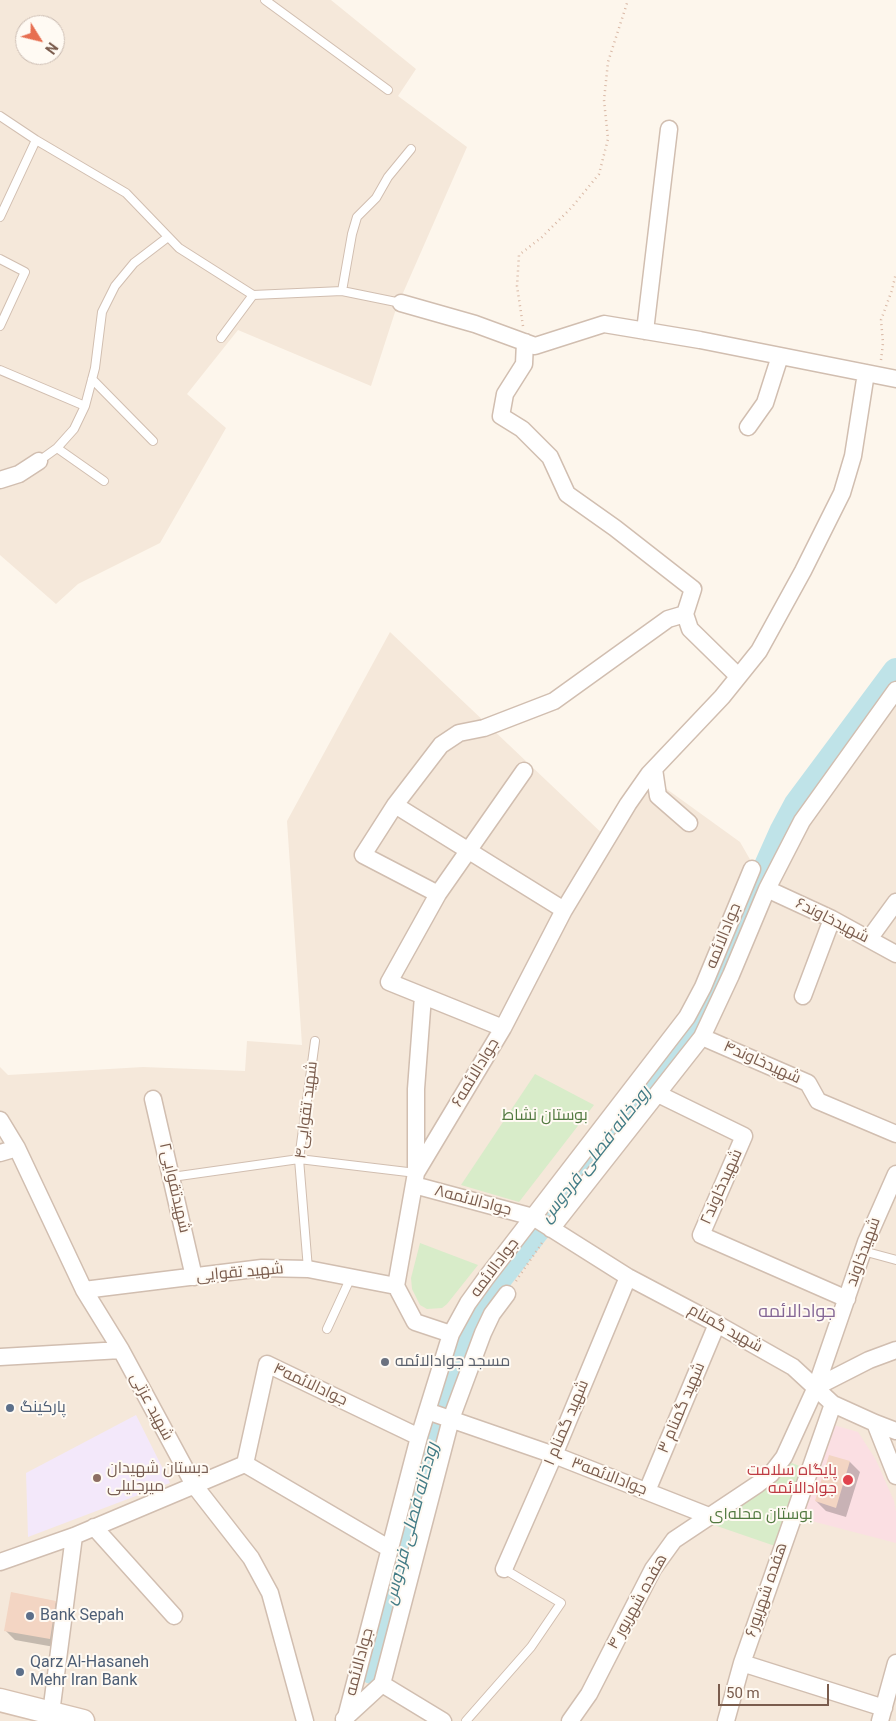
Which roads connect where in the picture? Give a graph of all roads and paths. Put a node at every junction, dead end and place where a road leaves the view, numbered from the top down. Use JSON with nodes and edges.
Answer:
{"nodes":[{"id":1,"x":266,"y":0,"type":"edge"},
{"id":2,"x":628,"y":0,"type":"edge"},
{"id":3,"x":388,"y":90,"type":"dead end"},
{"id":4,"x":0,"y":116,"type":"edge"},
{"id":5,"x":669,"y":130,"type":"dead end"},
{"id":6,"x":36,"y":140,"type":"junction"},
{"id":7,"x":411,"y":149,"type":"dead end"},
{"id":8,"x":0,"y":217,"type":"edge"},
{"id":9,"x":168,"y":237,"type":"junction"},
{"id":10,"x":0,"y":259,"type":"edge"},
{"id":11,"x":896,"y":273,"type":"edge"},
{"id":12,"x":342,"y":291,"type":"junction"},
{"id":13,"x":253,"y":295,"type":"junction"},
{"id":14,"x":401,"y":302,"type":"joint"},
{"id":15,"x":0,"y":326,"type":"edge"},
{"id":16,"x":645,"y":331,"type":"junction"},
{"id":17,"x":220,"y":338,"type":"dead end"},
{"id":18,"x":525,"y":342,"type":"junction"},
{"id":19,"x":780,"y":356,"type":"junction"},
{"id":20,"x":0,"y":370,"type":"edge"},
{"id":21,"x":873,"y":375,"type":"junction"},
{"id":22,"x":92,"y":379,"type":"junction"},
{"id":23,"x":896,"y":380,"type":"edge"},
{"id":24,"x":85,"y":406,"type":"junction"},
{"id":25,"x":748,"y":427,"type":"dead end"},
{"id":26,"x":153,"y":441,"type":"dead end"},
{"id":27,"x":57,"y":448,"type":"junction"},
{"id":28,"x":39,"y":461,"type":"joint"},
{"id":29,"x":0,"y":480,"type":"edge"},
{"id":30,"x":104,"y":482,"type":"dead end"},
{"id":31,"x":685,"y":614,"type":"junction"},
{"id":32,"x":738,"y":676,"type":"junction"},
{"id":33,"x":896,"y":690,"type":"edge"},
{"id":34,"x":654,"y":769,"type":"junction"},
{"id":35,"x":524,"y":771,"type":"dead end"},
{"id":36,"x":395,"y":805,"type":"junction"},
{"id":37,"x":689,"y":823,"type":"dead end"},
{"id":38,"x":468,"y":852,"type":"junction"},
{"id":39,"x":752,"y":869,"type":"dead end"},
{"id":40,"x":767,"y":889,"type":"junction"},
{"id":41,"x":438,"y":894,"type":"junction"},
{"id":42,"x":896,"y":902,"type":"edge"},
{"id":43,"x":564,"y":910,"type":"junction"},
{"id":44,"x":832,"y":919,"type":"junction"},
{"id":45,"x":869,"y":939,"type":"junction"},
{"id":46,"x":896,"y":954,"type":"edge"},
{"id":47,"x":424,"y":996,"type":"junction"},
{"id":48,"x":803,"y":996,"type":"dead end"},
{"id":49,"x":503,"y":1028,"type":"junction"},
{"id":50,"x":702,"y":1036,"type":"junction"},
{"id":51,"x":315,"y":1041,"type":"dead end"},
{"id":52,"x":658,"y":1094,"type":"junction"},
{"id":53,"x":153,"y":1099,"type":"dead end"},
{"id":54,"x":0,"y":1120,"type":"edge"},
{"id":55,"x":896,"y":1134,"type":"edge"},
{"id":56,"x":17,"y":1148,"type":"junction"},
{"id":57,"x":0,"y":1153,"type":"edge"},
{"id":58,"x":299,"y":1159,"type":"junction"},
{"id":59,"x":896,"y":1174,"type":"edge"},
{"id":60,"x":172,"y":1177,"type":"junction"},
{"id":61,"x":415,"y":1179,"type":"junction"},
{"id":62,"x":891,"y":1196,"type":"edge"},
{"id":63,"x":533,"y":1217,"type":"junction"},
{"id":64,"x":552,"y":1229,"type":"junction"},
{"id":65,"x":863,"y":1251,"type":"junction"},
{"id":66,"x":896,"y":1260,"type":"edge"},
{"id":67,"x":308,"y":1269,"type":"junction"},
{"id":68,"x":194,"y":1276,"type":"junction"},
{"id":69,"x":351,"y":1277,"type":"junction"},
{"id":70,"x":628,"y":1277,"type":"junction"},
{"id":71,"x":396,"y":1286,"type":"junction"},
{"id":72,"x":84,"y":1290,"type":"junction"},
{"id":73,"x":507,"y":1294,"type":"joint"},
{"id":74,"x":848,"y":1299,"type":"junction"},
{"id":75,"x":717,"y":1324,"type":"junction"},
{"id":76,"x":327,"y":1329,"type":"dead end"},
{"id":77,"x":451,"y":1334,"type":"junction"},
{"id":78,"x":120,"y":1350,"type":"junction"},
{"id":79,"x":896,"y":1350,"type":"edge"},
{"id":80,"x":0,"y":1357,"type":"edge"},
{"id":81,"x":816,"y":1387,"type":"junction"},
{"id":82,"x":833,"y":1404,"type":"junction"},
{"id":83,"x":427,"y":1410,"type":"junction"},
{"id":84,"x":451,"y":1419,"type":"junction"},
{"id":85,"x":886,"y":1427,"type":"edge"},
{"id":86,"x":419,"y":1437,"type":"junction"},
{"id":87,"x":896,"y":1448,"type":"edge"},
{"id":88,"x":554,"y":1455,"type":"junction"},
{"id":89,"x":245,"y":1464,"type":"junction"},
{"id":90,"x":896,"y":1476,"type":"edge"},
{"id":91,"x":194,"y":1485,"type":"junction"},
{"id":92,"x":647,"y":1491,"type":"junction"},
{"id":93,"x":709,"y":1516,"type":"junction"},
{"id":94,"x":94,"y":1528,"type":"junction"},
{"id":95,"x":74,"y":1536,"type":"junction"},
{"id":96,"x":390,"y":1549,"type":"junction"},
{"id":97,"x":0,"y":1562,"type":"edge"},
{"id":98,"x":504,"y":1569,"type":"joint"},
{"id":99,"x":174,"y":1616,"type":"dead end"},
{"id":100,"x":896,"y":1662,"type":"edge"},
{"id":101,"x":742,"y":1663,"type":"junction"},
{"id":102,"x":382,"y":1684,"type":"junction"},
{"id":103,"x":896,"y":1692,"type":"edge"},
{"id":104,"x":0,"y":1700,"type":"edge"},
{"id":105,"x":51,"y":1713,"type":"junction"},
{"id":106,"x":884,"y":1717,"type":"edge"},
{"id":107,"x":344,"y":1720,"type":"edge"},
{"id":108,"x":83,"y":1721,"type":"edge"},
{"id":109,"x":305,"y":1721,"type":"edge"},
{"id":110,"x":443,"y":1721,"type":"edge"},
{"id":111,"x":466,"y":1721,"type":"edge"},
{"id":112,"x":570,"y":1721,"type":"edge"},
{"id":113,"x":726,"y":1721,"type":"edge"}],
"edges":[{"from":1,"to":3,"type":"lane"},
{"from":2,"to":18,"type":"path"},
{"from":4,"to":6,"type":"lane"},
{"from":5,"to":16,"type":"street"},
{"from":6,"to":8,"type":"lane"},
{"from":6,"to":9,"type":"lane"},
{"from":7,"to":12,"type":"lane"},
{"from":9,"to":13,"type":"lane"},
{"from":9,"to":22,"type":"lane"},
{"from":10,"to":15,"type":"lane"},
{"from":11,"to":21,"type":"path"},
{"from":12,"to":13,"type":"lane"},
{"from":12,"to":14,"type":"lane"},
{"from":13,"to":17,"type":"lane"},
{"from":14,"to":18,"type":"street"},
{"from":16,"to":18,"type":"street"},
{"from":16,"to":19,"type":"street"},
{"from":18,"to":31,"type":"street"},
{"from":19,"to":21,"type":"street"},
{"from":19,"to":25,"type":"street"},
{"from":20,"to":24,"type":"lane"},
{"from":21,"to":23,"type":"street"},
{"from":21,"to":32,"type":"street","name":"جوادالائمه۶"},
{"from":22,"to":24,"type":"lane"},
{"from":22,"to":26,"type":"lane"},
{"from":24,"to":27,"type":"lane"},
{"from":27,"to":28,"type":"lane"},
{"from":27,"to":30,"type":"lane"},
{"from":28,"to":29,"type":"street"},
{"from":31,"to":32,"type":"street"},
{"from":31,"to":36,"type":"street"},
{"from":32,"to":34,"type":"street","name":"جوادالائمه۶"},
{"from":33,"to":40,"type":"street","name":"جوادالائمه"},
{"from":34,"to":37,"type":"street"},
{"from":34,"to":43,"type":"street","name":"جوادالائمه۶"},
{"from":35,"to":38,"type":"street"},
{"from":36,"to":38,"type":"street"},
{"from":36,"to":41,"type":"street"},
{"from":38,"to":41,"type":"street"},
{"from":38,"to":43,"type":"street"},
{"from":39,"to":63,"type":"street","name":"جوادالائمه"},
{"from":40,"to":44,"type":"street","name":"شهیدخاوند۶"},
{"from":40,"to":50,"type":"street","name":"جوادالائمه"},
{"from":41,"to":47,"type":"street"},
{"from":42,"to":45,"type":"street"},
{"from":43,"to":49,"type":"street","name":"جوادالائمه۶"},
{"from":44,"to":45,"type":"street","name":"شهیدخاوند۶"},
{"from":44,"to":48,"type":"street"},
{"from":45,"to":46,"type":"street","name":"شهیدخاوند۶"},
{"from":47,"to":49,"type":"street"},
{"from":47,"to":61,"type":"street"},
{"from":49,"to":61,"type":"street","name":"جوادالائمه۶"},
{"from":50,"to":52,"type":"street","name":"جوادالائمه"},
{"from":50,"to":55,"type":"street","name":"شهیدخاوند۴"},
{"from":51,"to":58,"type":"lane","name":"شهید تقوایی۴"},
{"from":52,"to":64,"type":"street","name":"جوادالائمه"},
{"from":52,"to":74,"type":"street","name":"شهیدخاوند۲"},
{"from":53,"to":60,"type":"street","name":"شهیدتقوایی۲"},
{"from":54,"to":56,"type":"street","name":"شهید عزتی"},
{"from":56,"to":57,"type":"street"},
{"from":56,"to":72,"type":"street","name":"شهید عزتی"},
{"from":58,"to":60,"type":"lane"},
{"from":58,"to":61,"type":"lane"},
{"from":58,"to":67,"type":"lane","name":"شهید تقوایی۴"},
{"from":59,"to":62,"type":"street","name":"شهیدخاوند"},
{"from":60,"to":68,"type":"street","name":"شهیدتقوایی۲"},
{"from":61,"to":63,"type":"street","name":"جوادالائمه۸"},
{"from":61,"to":71,"type":"street","name":"جوادالائمه۶"},
{"from":62,"to":65,"type":"street","name":"شهیدخاوند"},
{"from":63,"to":64,"type":"street","name":"جوادالائمه۸"},
{"from":63,"to":77,"type":"street","name":"جوادالائمه"},
{"from":64,"to":70,"type":"street","name":"شهید گمنام"},
{"from":64,"to":73,"type":"path"},
{"from":65,"to":66,"type":"lane"},
{"from":65,"to":74,"type":"street","name":"شهیدخاوند"},
{"from":67,"to":68,"type":"street","name":"شهید تقوایی"},
{"from":67,"to":69,"type":"street","name":"شهید تقوایی"},
{"from":68,"to":72,"type":"street","name":"شهید تقوایی"},
{"from":69,"to":71,"type":"street","name":"شهید تقوایی"},
{"from":69,"to":76,"type":"lane"},
{"from":70,"to":75,"type":"street","name":"شهید گمنام"},
{"from":70,"to":88,"type":"street","name":"شهید گمنام ۱"},
{"from":71,"to":77,"type":"street"},
{"from":72,"to":78,"type":"street","name":"شهید عزتی"},
{"from":73,"to":84,"type":"street","name":"جوادالائمه"},
{"from":74,"to":81,"type":"street","name":"شهیدخاوند"},
{"from":75,"to":81,"type":"street","name":"شهید گمنام"},
{"from":75,"to":92,"type":"street","name":"شهید گمنام ۳"},
{"from":77,"to":83,"type":"street","name":"جوادالائمه"},
{"from":78,"to":80,"type":"street"},
{"from":78,"to":91,"type":"street","name":"شهید عزتی"},
{"from":79,"to":81,"type":"street"},
{"from":81,"to":82,"type":"street","name":"شهید گمنام"},
{"from":81,"to":93,"type":"street","name":"هفده شهریور ۴"},
{"from":82,"to":85,"type":"street","name":"شهید گمنام"},
{"from":82,"to":101,"type":"street","name":"هفده شهریور۶"},
{"from":83,"to":84,"type":"street","name":"جوادالائمه۳"},
{"from":83,"to":86,"type":"street","name":"جوادالائمه"},
{"from":84,"to":88,"type":"street","name":"جوادالائمه۳"},
{"from":84,"to":102,"type":"street","name":"جوادالائمه"},
{"from":85,"to":87,"type":"street"},
{"from":85,"to":90,"type":"street"},
{"from":86,"to":89,"type":"street","name":"جوادالائمه۴"},
{"from":86,"to":96,"type":"street","name":"جوادالائمه"},
{"from":88,"to":92,"type":"street","name":"جوادالائمه۳"},
{"from":88,"to":98,"type":"street","name":"شهید گمنام ۱"},
{"from":89,"to":91,"type":"street"},
{"from":89,"to":96,"type":"street"},
{"from":91,"to":94,"type":"street"},
{"from":91,"to":109,"type":"street","name":"شهید عزتی"},
{"from":92,"to":93,"type":"street","name":"جوادالائمه۳"},
{"from":93,"to":112,"type":"street","name":"هفده شهریور ۴"},
{"from":94,"to":95,"type":"street"},
{"from":94,"to":99,"type":"street"},
{"from":95,"to":97,"type":"street"},
{"from":95,"to":105,"type":"street"},
{"from":96,"to":107,"type":"street","name":"جوادالائمه"},
{"from":98,"to":111,"type":"lane"},
{"from":100,"to":106,"type":"street"},
{"from":101,"to":106,"type":"street"},
{"from":101,"to":113,"type":"street","name":"هفده شهریور۶"},
{"from":102,"to":107,"type":"street","name":"جوادالائمه"},
{"from":102,"to":110,"type":"street"},
{"from":103,"to":106,"type":"street"},
{"from":104,"to":105,"type":"main road"},
{"from":105,"to":108,"type":"main road"}]}
